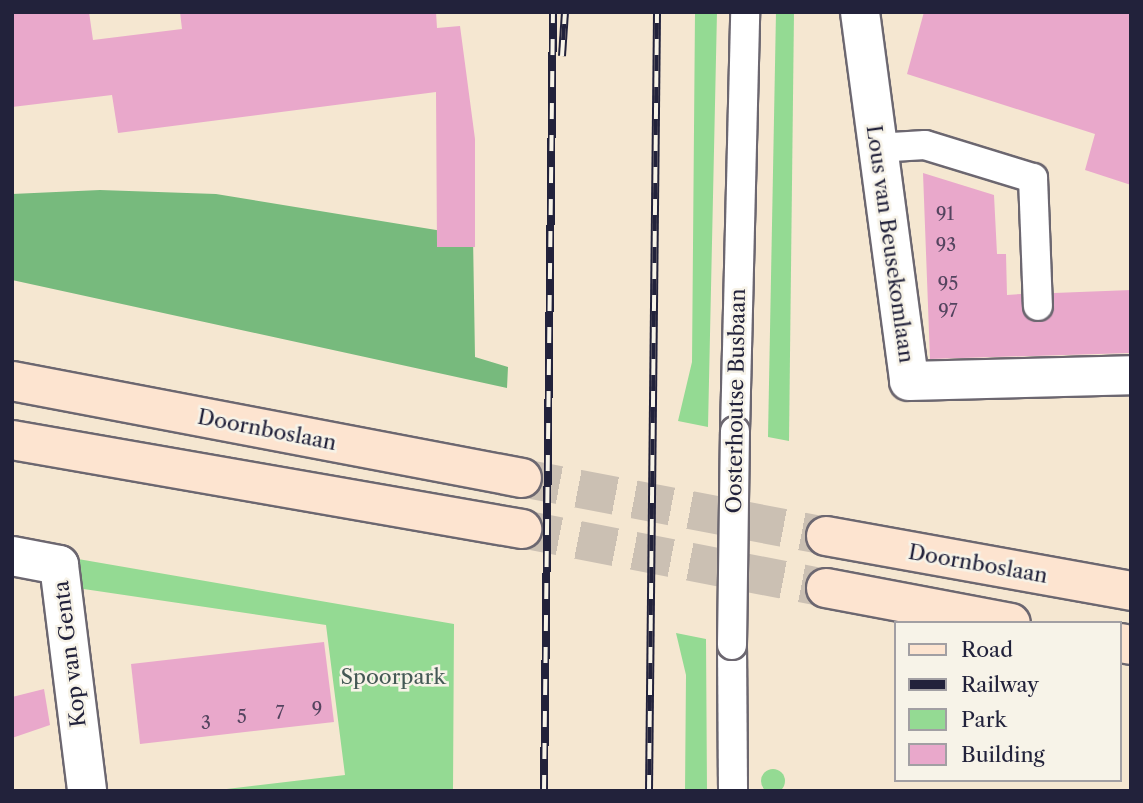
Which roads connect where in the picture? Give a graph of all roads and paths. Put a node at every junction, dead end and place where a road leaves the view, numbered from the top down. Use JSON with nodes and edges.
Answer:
{"nodes":[{"id":1,"x":745,"y":12,"type":"edge"},
{"id":2,"x":860,"y":12,"type":"edge"},
{"id":3,"x":876,"y":148,"type":"junction"},
{"id":4,"x":1038,"y":306,"type":"dead end"},
{"id":5,"x":1131,"y":375,"type":"edge"},
{"id":6,"x":12,"y":381,"type":"edge"},
{"id":7,"x":12,"y":440,"type":"edge"},
{"id":8,"x":522,"y":478,"type":"tunnel mouth"},
{"id":9,"x":522,"y":529,"type":"tunnel mouth"},
{"id":10,"x":826,"y":537,"type":"tunnel mouth"},
{"id":11,"x":12,"y":556,"type":"edge"},
{"id":12,"x":826,"y":588,"type":"tunnel mouth"},
{"id":13,"x":1131,"y":591,"type":"edge"},
{"id":14,"x":1000,"y":621,"type":"edge"},
{"id":15,"x":87,"y":791,"type":"edge"},
{"id":16,"x":733,"y":791,"type":"edge"}],
"edges":[{"from":1,"to":16,"type":"lane","name":"Oosterhoutse Busbaan","bridge":true},
{"from":2,"to":3,"type":"street","name":"Lous van Beusekomlaan"},
{"from":3,"to":4,"type":"lane"},
{"from":3,"to":5,"type":"street","name":"Lous van Beusekomlaan"},
{"from":6,"to":8,"type":"main road","name":"Doornboslaan"},
{"from":7,"to":9,"type":"main road"},
{"from":10,"to":13,"type":"main road","name":"Doornboslaan"},
{"from":11,"to":15,"type":"street","name":"Kop van Genta"},
{"from":12,"to":14,"type":"main road"}]}
